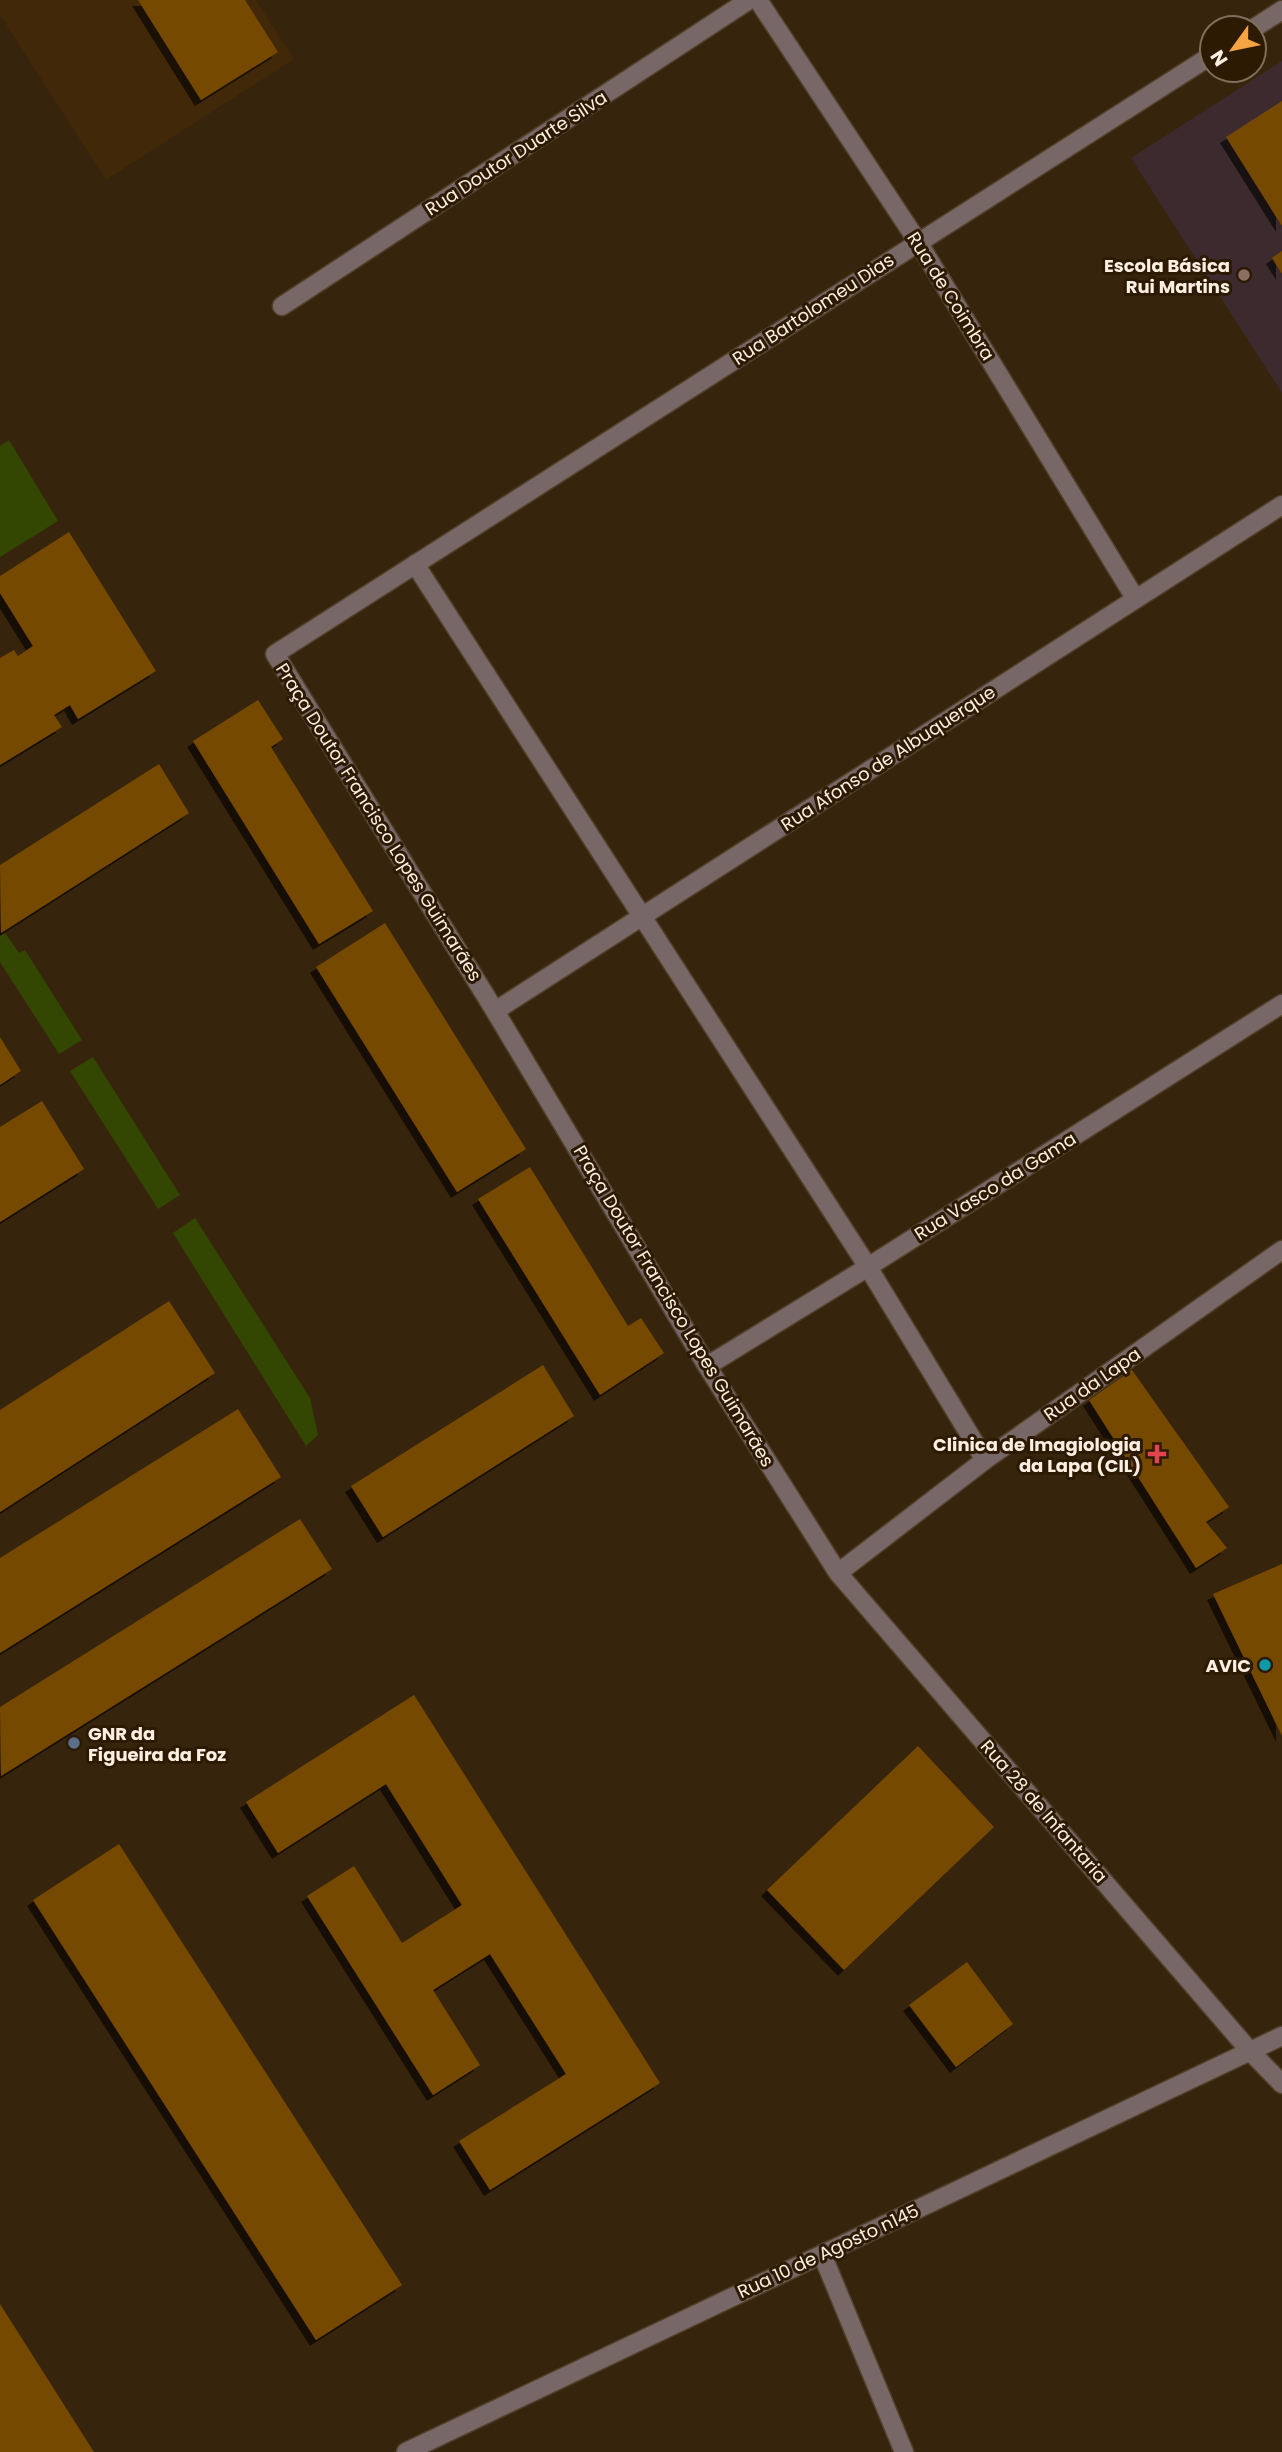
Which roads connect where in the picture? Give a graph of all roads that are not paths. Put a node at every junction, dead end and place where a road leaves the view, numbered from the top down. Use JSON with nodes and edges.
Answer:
{"nodes":[{"id":1,"x":749,"y":0,"type":"edge"},
{"id":2,"x":758,"y":0,"type":"edge"},
{"id":3,"x":1198,"y":64,"type":"edge"},
{"id":4,"x":918,"y":242,"type":"junction"},
{"id":5,"x":282,"y":306,"type":"dead end"},
{"id":6,"x":1282,"y":505,"type":"edge"},
{"id":7,"x":415,"y":564,"type":"junction"},
{"id":8,"x":1135,"y":598,"type":"junction"},
{"id":9,"x":641,"y":917,"type":"junction"},
{"id":10,"x":1282,"y":1004,"type":"edge"},
{"id":11,"x":495,"y":1011,"type":"junction"},
{"id":12,"x":1282,"y":1250,"type":"edge"},
{"id":13,"x":868,"y":1266,"type":"junction"},
{"id":14,"x":707,"y":1366,"type":"junction"},
{"id":15,"x":985,"y":1460,"type":"junction"},
{"id":16,"x":838,"y":1573,"type":"junction"},
{"id":17,"x":1282,"y":2036,"type":"edge"},
{"id":18,"x":1250,"y":2050,"type":"junction"},
{"id":19,"x":1282,"y":2084,"type":"edge"},
{"id":20,"x":822,"y":2254,"type":"junction"},
{"id":21,"x":406,"y":2452,"type":"edge"},
{"id":22,"x":904,"y":2452,"type":"edge"}],
"edges":[{"from":1,"to":5,"type":"street","name":"Rua Doutor Duarte Silva"},
{"from":2,"to":4,"type":"street","name":"Rua de Coimbra"},
{"from":3,"to":4,"type":"street","name":"Rua Bartolomeu Dias"},
{"from":4,"to":7,"type":"street","name":"Rua Bartolomeu Dias"},
{"from":4,"to":8,"type":"street","name":"Rua de Coimbra"},
{"from":6,"to":8,"type":"street","name":"Rua Afonso de Albuquerque"},
{"from":7,"to":9,"type":"street"},
{"from":7,"to":11,"type":"street","name":"Praça Doutor Francisco Lopes Guimarães"},
{"from":8,"to":9,"type":"street","name":"Rua Afonso de Albuquerque"},
{"from":9,"to":11,"type":"street","name":"Rua Afonso de Albuquerque"},
{"from":9,"to":13,"type":"street"},
{"from":10,"to":13,"type":"street","name":"Rua Vasco da Gama"},
{"from":11,"to":14,"type":"street","name":"Praça Doutor Francisco Lopes Guimarães"},
{"from":12,"to":15,"type":"street","name":"Rua da Lapa"},
{"from":13,"to":14,"type":"street","name":"Rua Vasco da Gama"},
{"from":13,"to":15,"type":"street"},
{"from":14,"to":16,"type":"street","name":"Praça Doutor Francisco Lopes Guimarães"},
{"from":15,"to":16,"type":"street","name":"Rua da Lapa"},
{"from":16,"to":18,"type":"street","name":"Rua 28 de Infantaria"},
{"from":17,"to":18,"type":"street","name":"Rua 10 de Agosto n145"},
{"from":18,"to":19,"type":"street","name":"Rua 28 de Infantaria"},
{"from":18,"to":20,"type":"street","name":"Rua 10 de Agosto n145"},
{"from":20,"to":21,"type":"street","name":"Rua 10 de Agosto n145"},
{"from":20,"to":22,"type":"street"}]}
